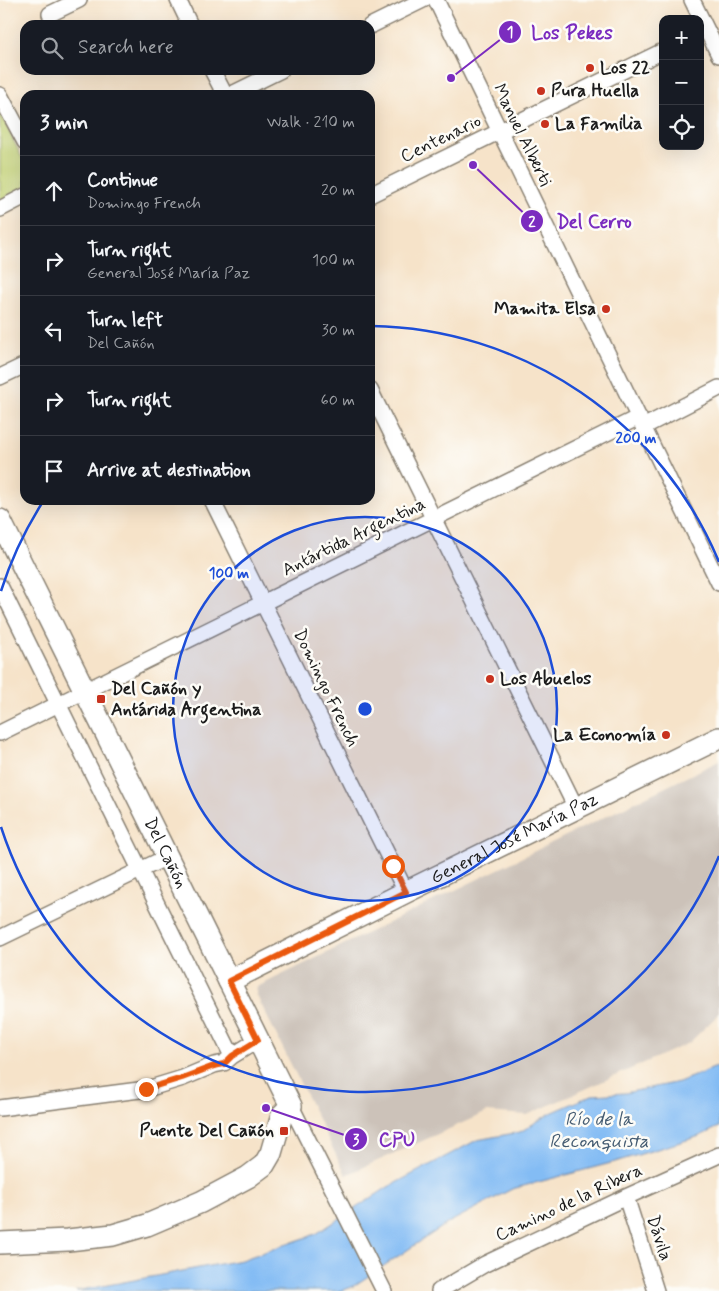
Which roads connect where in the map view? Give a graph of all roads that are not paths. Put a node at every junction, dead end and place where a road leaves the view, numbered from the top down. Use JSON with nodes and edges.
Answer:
{"nodes":[{"id":1,"x":78,"y":0,"type":"edge"},
{"id":2,"x":178,"y":0,"type":"edge"},
{"id":3,"x":423,"y":0,"type":"edge"},
{"id":4,"x":436,"y":0,"type":"edge"},
{"id":5,"x":692,"y":0,"type":"edge"},
{"id":6,"x":50,"y":14,"type":"dead end"},
{"id":7,"x":188,"y":20,"type":"edge"},
{"id":8,"x":375,"y":24,"type":"edge"},
{"id":9,"x":709,"y":28,"type":"edge"},
{"id":10,"x":659,"y":53,"type":"edge"},
{"id":11,"x":719,"y":55,"type":"edge"},
{"id":12,"x":215,"y":75,"type":"edge"},
{"id":13,"x":271,"y":75,"type":"edge"},
{"id":14,"x":222,"y":90,"type":"edge"},
{"id":15,"x":240,"y":90,"type":"edge"},
{"id":16,"x":0,"y":95,"type":"edge"},
{"id":17,"x":500,"y":131,"type":"junction"},
{"id":18,"x":20,"y":133,"type":"edge"},
{"id":19,"x":375,"y":193,"type":"edge"},
{"id":20,"x":20,"y":199,"type":"edge"},
{"id":21,"x":0,"y":209,"type":"edge"},
{"id":22,"x":20,"y":367,"type":"edge"},
{"id":23,"x":0,"y":377,"type":"edge"},
{"id":24,"x":719,"y":388,"type":"edge"},
{"id":25,"x":375,"y":400,"type":"edge"},
{"id":26,"x":641,"y":422,"type":"junction"},
{"id":27,"x":214,"y":505,"type":"edge"},
{"id":28,"x":433,"y":519,"type":"junction"},
{"id":29,"x":0,"y":520,"type":"edge"},
{"id":30,"x":6,"y":545,"type":"edge"},
{"id":31,"x":719,"y":583,"type":"edge"},
{"id":32,"x":0,"y":586,"type":"edge"},
{"id":33,"x":263,"y":603,"type":"junction"},
{"id":34,"x":85,"y":690,"type":"junction"},
{"id":35,"x":58,"y":704,"type":"junction"},
{"id":36,"x":0,"y":733,"type":"edge"},
{"id":37,"x":719,"y":738,"type":"edge"},
{"id":38,"x":576,"y":808,"type":"junction"},
{"id":39,"x":167,"y":857,"type":"junction"},
{"id":40,"x":140,"y":870,"type":"junction"},
{"id":41,"x":406,"y":892,"type":"junction"},
{"id":42,"x":0,"y":938,"type":"edge"},
{"id":43,"x":229,"y":981,"type":"junction"},
{"id":44,"x":258,"y":1040,"type":"junction"},
{"id":45,"x":232,"y":1056,"type":"junction"},
{"id":46,"x":291,"y":1106,"type":"junction"},
{"id":47,"x":0,"y":1108,"type":"edge"},
{"id":48,"x":719,"y":1155,"type":"edge"},
{"id":49,"x":626,"y":1197,"type":"junction"},
{"id":50,"x":0,"y":1243,"type":"edge"},
{"id":51,"x":383,"y":1290,"type":"edge"},
{"id":52,"x":439,"y":1291,"type":"edge"},
{"id":53,"x":656,"y":1291,"type":"edge"}],
"edges":[{"from":1,"to":6,"type":"street"},
{"from":2,"to":7,"type":"street"},
{"from":3,"to":8,"type":"street"},
{"from":4,"to":17,"type":"street","name":"Manuel Alberti"},
{"from":5,"to":9,"type":"street"},
{"from":9,"to":11,"type":"street"},
{"from":10,"to":17,"type":"street","name":"Centenario"},
{"from":12,"to":14,"type":"street"},
{"from":13,"to":15,"type":"street"},
{"from":16,"to":18,"type":"street"},
{"from":17,"to":19,"type":"street","name":"Centenario"},
{"from":17,"to":26,"type":"street","name":"Manuel Alberti"},
{"from":20,"to":21,"type":"street"},
{"from":22,"to":23,"type":"street"},
{"from":24,"to":26,"type":"street","name":"Antártida Argentina"},
{"from":25,"to":28,"type":"street"},
{"from":26,"to":28,"type":"street","name":"Antártida Argentina"},
{"from":26,"to":31,"type":"street","name":"Manuel Alberti"},
{"from":27,"to":33,"type":"street","name":"Domingo French"},
{"from":28,"to":33,"type":"street","name":"Antártida Argentina"},
{"from":28,"to":38,"type":"street"},
{"from":29,"to":30,"type":"street","name":"Del Cañón"},
{"from":30,"to":34,"type":"street","name":"Del Cañón"},
{"from":32,"to":35,"type":"street","name":"Del Cañón"},
{"from":33,"to":34,"type":"street","name":"Antártida Argentina"},
{"from":33,"to":41,"type":"street","name":"Domingo French"},
{"from":34,"to":35,"type":"street","name":"Antártida Argentina"},
{"from":34,"to":39,"type":"street","name":"Del Cañón"},
{"from":35,"to":36,"type":"street","name":"Antártida Argentina"},
{"from":35,"to":40,"type":"street","name":"Del Cañón"},
{"from":37,"to":38,"type":"street","name":"General José María Paz"},
{"from":38,"to":41,"type":"street","name":"General José María Paz"},
{"from":39,"to":40,"type":"street"},
{"from":39,"to":43,"type":"street","name":"Del Cañón"},
{"from":40,"to":42,"type":"street"},
{"from":40,"to":45,"type":"street","name":"Del Cañón"},
{"from":41,"to":43,"type":"street","name":"General José María Paz"},
{"from":43,"to":44,"type":"street","name":"Del Cañón"},
{"from":44,"to":45,"type":"street"},
{"from":44,"to":46,"type":"street","name":"Del Cañón"},
{"from":45,"to":47,"type":"street"},
{"from":46,"to":50,"type":"street"},
{"from":46,"to":51,"type":"street","name":"Del Cañón"},
{"from":48,"to":49,"type":"street","name":"Camino de la Ribera"},
{"from":49,"to":52,"type":"street","name":"Camino de la Ribera"},
{"from":49,"to":53,"type":"street","name":"Dávila"}]}
